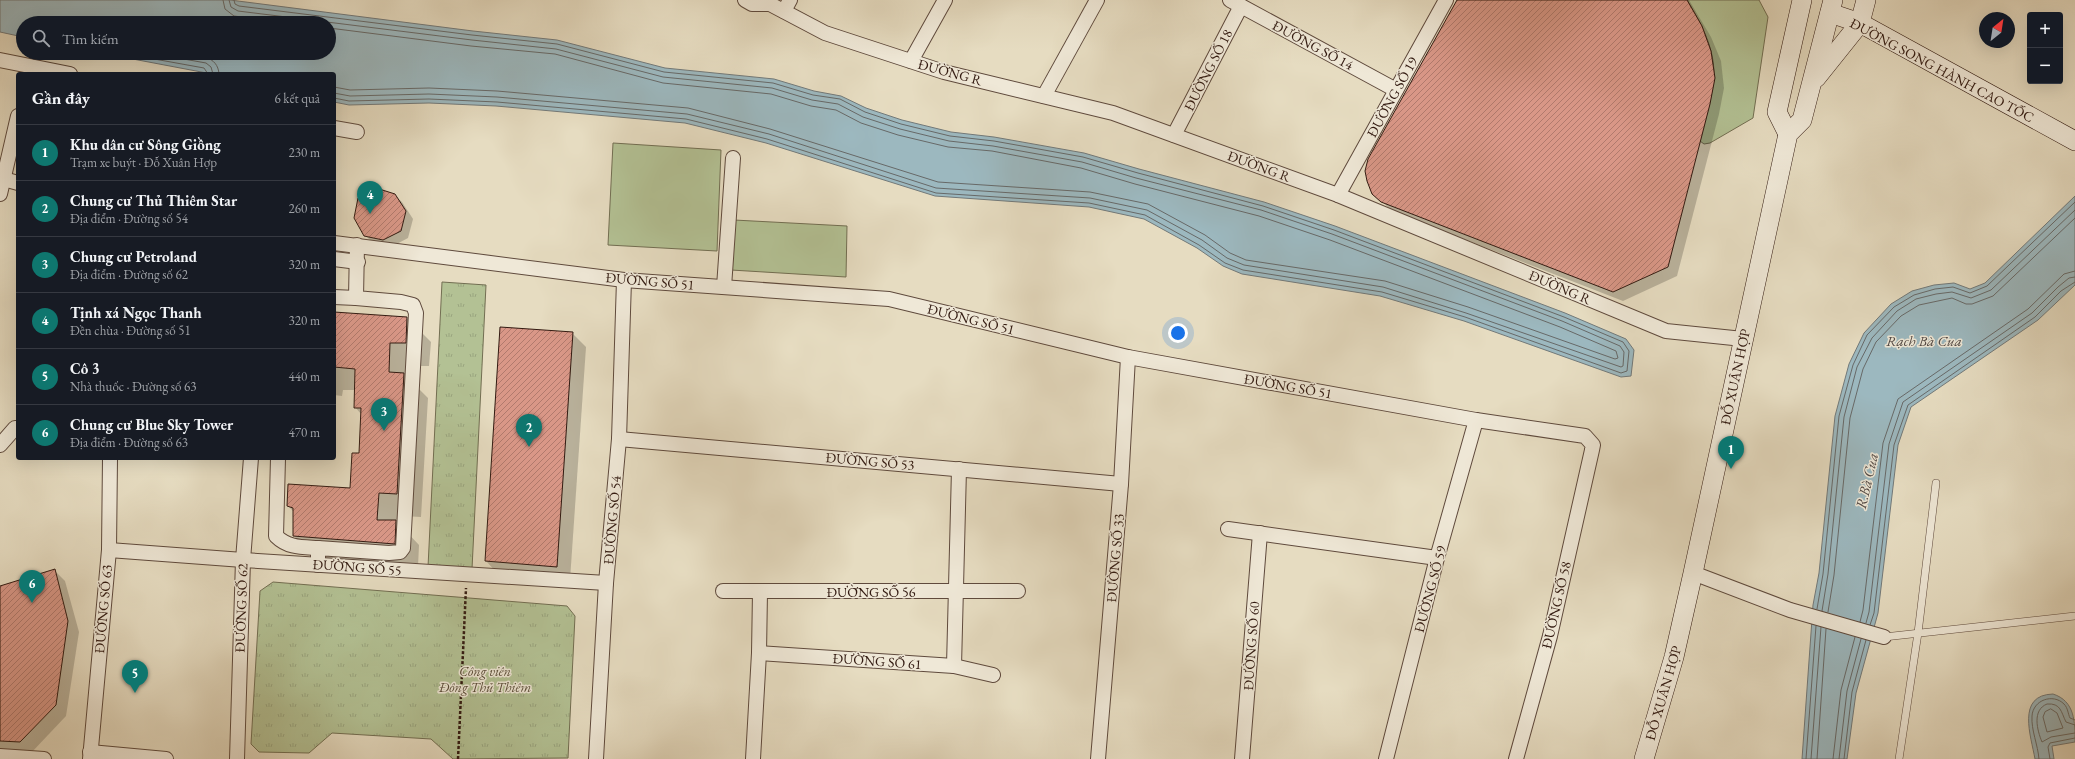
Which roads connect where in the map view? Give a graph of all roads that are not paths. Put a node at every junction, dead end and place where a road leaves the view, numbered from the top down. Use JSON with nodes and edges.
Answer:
{"nodes":[{"id":1,"x":745,"y":0,"type":"edge"},
{"id":2,"x":945,"y":0,"type":"edge"},
{"id":3,"x":1097,"y":0,"type":"edge"},
{"id":4,"x":1446,"y":0,"type":"edge"},
{"id":5,"x":1786,"y":0,"type":"edge"},
{"id":6,"x":1866,"y":0,"type":"edge"},
{"id":7,"x":770,"y":2,"type":"edge"},
{"id":8,"x":1236,"y":3,"type":"edge"},
{"id":9,"x":787,"y":6,"type":"edge"},
{"id":10,"x":1831,"y":6,"type":"edge"},
{"id":11,"x":1800,"y":7,"type":"edge"},
{"id":12,"x":1860,"y":23,"type":"junction"},
{"id":13,"x":0,"y":60,"type":"edge"},
{"id":14,"x":911,"y":61,"type":"junction"},
{"id":15,"x":29,"y":70,"type":"edge"},
{"id":16,"x":50,"y":72,"type":"edge"},
{"id":17,"x":1813,"y":82,"type":"junction"},
{"id":18,"x":1396,"y":90,"type":"junction"},
{"id":19,"x":1044,"y":96,"type":"junction"},
{"id":20,"x":16,"y":123,"type":"edge"},
{"id":21,"x":336,"y":128,"type":"edge"},
{"id":22,"x":357,"y":132,"type":"dead end"},
{"id":23,"x":1788,"y":134,"type":"junction"},
{"id":24,"x":1174,"y":135,"type":"junction"},
{"id":25,"x":2075,"y":141,"type":"edge"},
{"id":26,"x":733,"y":158,"type":"dead end"},
{"id":27,"x":1,"y":179,"type":"edge"},
{"id":28,"x":16,"y":183,"type":"edge"},
{"id":29,"x":0,"y":194,"type":"edge"},
{"id":30,"x":1338,"y":195,"type":"junction"},
{"id":31,"x":336,"y":243,"type":"edge"},
{"id":32,"x":357,"y":245,"type":"junction"},
{"id":33,"x":336,"y":259,"type":"edge"},
{"id":34,"x":358,"y":262,"type":"junction"},
{"id":35,"x":624,"y":280,"type":"junction"},
{"id":36,"x":724,"y":287,"type":"junction"},
{"id":37,"x":336,"y":297,"type":"edge"},
{"id":38,"x":356,"y":298,"type":"junction"},
{"id":39,"x":1743,"y":339,"type":"junction"},
{"id":40,"x":1128,"y":357,"type":"junction"},
{"id":41,"x":1476,"y":420,"type":"junction"},
{"id":42,"x":16,"y":428,"type":"edge"},
{"id":43,"x":619,"y":439,"type":"junction"},
{"id":44,"x":0,"y":444,"type":"edge"},
{"id":45,"x":1592,"y":450,"type":"joint"},
{"id":46,"x":110,"y":460,"type":"edge"},
{"id":47,"x":250,"y":460,"type":"edge"},
{"id":48,"x":278,"y":460,"type":"edge"},
{"id":49,"x":959,"y":469,"type":"junction"},
{"id":50,"x":1936,"y":483,"type":"dead end"},
{"id":51,"x":1121,"y":484,"type":"junction"},
{"id":52,"x":1228,"y":529,"type":"dead end"},
{"id":53,"x":1260,"y":533,"type":"junction"},
{"id":54,"x":318,"y":548,"type":"junction"},
{"id":55,"x":109,"y":550,"type":"junction"},
{"id":56,"x":1437,"y":558,"type":"junction"},
{"id":57,"x":243,"y":560,"type":"junction"},
{"id":58,"x":318,"y":564,"type":"junction"},
{"id":59,"x":1693,"y":573,"type":"junction"},
{"id":60,"x":606,"y":583,"type":"junction"},
{"id":61,"x":723,"y":591,"type":"dead end"},
{"id":62,"x":1018,"y":591,"type":"dead end"},
{"id":63,"x":760,"y":592,"type":"junction"},
{"id":64,"x":955,"y":592,"type":"junction"},
{"id":65,"x":2075,"y":616,"type":"edge"},
{"id":66,"x":1918,"y":633,"type":"junction"},
{"id":67,"x":1884,"y":637,"type":"joint"},
{"id":68,"x":759,"y":653,"type":"junction"},
{"id":69,"x":954,"y":666,"type":"junction"},
{"id":70,"x":993,"y":675,"type":"dead end"},
{"id":71,"x":0,"y":756,"type":"edge"},
{"id":72,"x":90,"y":756,"type":"edge"},
{"id":73,"x":44,"y":759,"type":"edge"},
{"id":74,"x":166,"y":759,"type":"edge"},
{"id":75,"x":237,"y":759,"type":"edge"},
{"id":76,"x":596,"y":759,"type":"edge"},
{"id":77,"x":753,"y":759,"type":"edge"},
{"id":78,"x":1098,"y":759,"type":"edge"},
{"id":79,"x":1242,"y":759,"type":"edge"},
{"id":80,"x":1386,"y":759,"type":"edge"},
{"id":81,"x":1516,"y":759,"type":"edge"},
{"id":82,"x":1644,"y":759,"type":"edge"},
{"id":83,"x":1899,"y":759,"type":"edge"}],
"edges":[{"from":1,"to":7,"type":"street"},
{"from":2,"to":14,"type":"street"},
{"from":3,"to":19,"type":"street"},
{"from":4,"to":18,"type":"street","name":"ĐƯỜNG SỐ 19"},
{"from":5,"to":11,"type":"main road"},
{"from":6,"to":12,"type":"main road"},
{"from":7,"to":9,"type":"street","name":"ĐƯỜNG R"},
{"from":8,"to":18,"type":"street","name":"ĐƯỜNG SỐ 14"},
{"from":8,"to":24,"type":"street","name":"ĐƯỜNG SỐ 18"},
{"from":9,"to":14,"type":"street","name":"ĐƯỜNG R"},
{"from":10,"to":12,"type":"main road","name":"ĐƯỜNG SONG HÀNH CAO TỐC"},
{"from":10,"to":17,"type":"main road"},
{"from":11,"to":23,"type":"main road"},
{"from":12,"to":17,"type":"main road"},
{"from":12,"to":25,"type":"main road","name":"ĐƯỜNG SONG HÀNH CAO TỐC"},
{"from":13,"to":15,"type":"street"},
{"from":14,"to":19,"type":"street","name":"ĐƯỜNG R"},
{"from":15,"to":16,"type":"street"},
{"from":17,"to":23,"type":"main road"},
{"from":18,"to":30,"type":"street","name":"ĐƯỜNG SỐ 19"},
{"from":19,"to":24,"type":"street","name":"ĐƯỜNG R"},
{"from":20,"to":27,"type":"street"},
{"from":21,"to":22,"type":"street"},
{"from":23,"to":39,"type":"main road","name":"ĐỖ XUÂN HỢP"},
{"from":24,"to":30,"type":"street","name":"ĐƯỜNG R"},
{"from":26,"to":36,"type":"street"},
{"from":27,"to":28,"type":"street"},
{"from":27,"to":29,"type":"street"},
{"from":30,"to":39,"type":"street","name":"ĐƯỜNG R"},
{"from":31,"to":32,"type":"street","name":"ĐƯỜNG SỐ 51"},
{"from":32,"to":34,"type":"street"},
{"from":32,"to":35,"type":"street","name":"ĐƯỜNG SỐ 51"},
{"from":33,"to":34,"type":"street"},
{"from":34,"to":38,"type":"street"},
{"from":35,"to":36,"type":"street","name":"ĐƯỜNG SỐ 51"},
{"from":35,"to":43,"type":"street","name":"ĐƯỜNG SỐ 54"},
{"from":36,"to":40,"type":"street","name":"ĐƯỜNG SỐ 51"},
{"from":37,"to":38,"type":"street"},
{"from":38,"to":54,"type":"street"},
{"from":39,"to":59,"type":"main road","name":"ĐỖ XUÂN HỢP"},
{"from":40,"to":41,"type":"street","name":"ĐƯỜNG SỐ 51"},
{"from":40,"to":51,"type":"street","name":"ĐƯỜNG SỐ 33"},
{"from":41,"to":45,"type":"street","name":"ĐƯỜNG SỐ 51"},
{"from":41,"to":56,"type":"street","name":"ĐƯỜNG SỐ 59"},
{"from":42,"to":44,"type":"street"},
{"from":43,"to":49,"type":"street","name":"ĐƯỜNG SỐ 53"},
{"from":43,"to":60,"type":"street","name":"ĐƯỜNG SỐ 54"},
{"from":45,"to":81,"type":"street","name":"ĐƯỜNG SỐ 58"},
{"from":46,"to":55,"type":"street","name":"ĐƯỜNG SỐ 63"},
{"from":47,"to":57,"type":"street","name":"ĐƯỜNG SỐ 62"},
{"from":48,"to":54,"type":"street"},
{"from":49,"to":51,"type":"street","name":"ĐƯỜNG SỐ 53"},
{"from":49,"to":64,"type":"street"},
{"from":50,"to":66,"type":"lane"},
{"from":51,"to":78,"type":"street","name":"ĐƯỜNG SỐ 33"},
{"from":52,"to":53,"type":"street"},
{"from":53,"to":56,"type":"street"},
{"from":53,"to":79,"type":"street","name":"ĐƯỜNG SỐ 60"},
{"from":54,"to":58,"type":"street"},
{"from":55,"to":57,"type":"street","name":"ĐƯỜNG SỐ 55"},
{"from":55,"to":72,"type":"street","name":"ĐƯỜNG SỐ 63"},
{"from":56,"to":80,"type":"street","name":"ĐƯỜNG SỐ 59"},
{"from":57,"to":58,"type":"street","name":"ĐƯỜNG SỐ 55"},
{"from":57,"to":75,"type":"street","name":"ĐƯỜNG SỐ 62"},
{"from":58,"to":60,"type":"street","name":"ĐƯỜNG SỐ 55"},
{"from":59,"to":67,"type":"street"},
{"from":59,"to":82,"type":"main road","name":"ĐỖ XUÂN HỢP"},
{"from":60,"to":76,"type":"street","name":"ĐƯỜNG SỐ 54"},
{"from":61,"to":63,"type":"street","name":"ĐƯỜNG SỐ 56"},
{"from":62,"to":64,"type":"street","name":"ĐƯỜNG SỐ 56"},
{"from":63,"to":64,"type":"street","name":"ĐƯỜNG SỐ 56"},
{"from":63,"to":68,"type":"street"},
{"from":64,"to":69,"type":"street"},
{"from":65,"to":66,"type":"lane"},
{"from":66,"to":67,"type":"lane"},
{"from":66,"to":83,"type":"lane"},
{"from":68,"to":69,"type":"street","name":"ĐƯỜNG SỐ 61"},
{"from":68,"to":77,"type":"street"},
{"from":69,"to":70,"type":"street","name":"ĐƯỜNG SỐ 61"},
{"from":71,"to":73,"type":"street"},
{"from":72,"to":74,"type":"street"}]}
